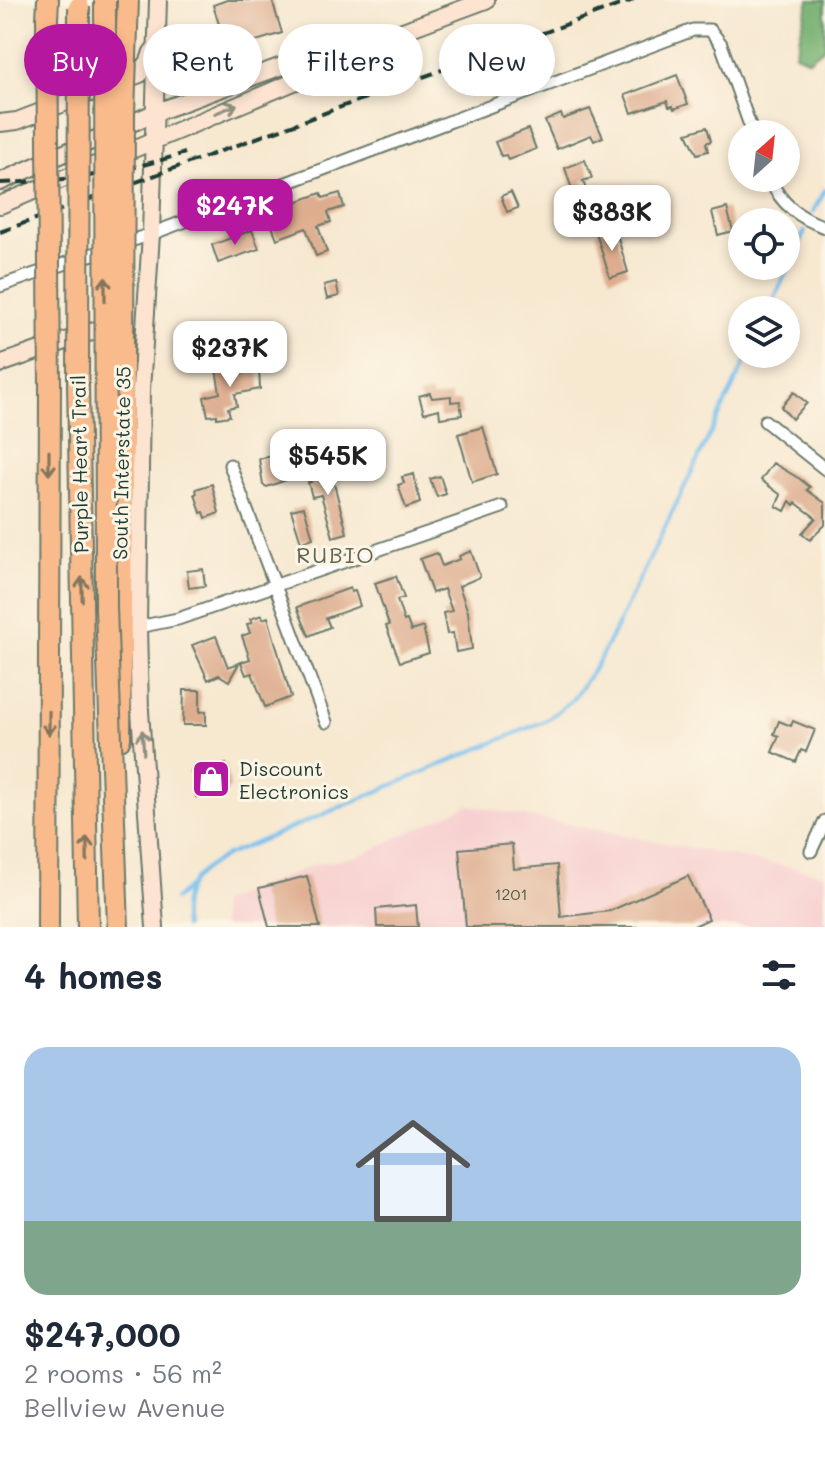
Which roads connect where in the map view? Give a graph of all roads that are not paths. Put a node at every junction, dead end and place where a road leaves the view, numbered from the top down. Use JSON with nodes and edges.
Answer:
{"nodes":[{"id":1,"x":128,"y":0,"type":"edge"},
{"id":2,"x":158,"y":0,"type":"edge"},
{"id":3,"x":486,"y":0,"type":"edge"},
{"id":4,"x":105,"y":1,"type":"edge"},
{"id":5,"x":79,"y":4,"type":"edge"},
{"id":6,"x":48,"y":10,"type":"edge"},
{"id":7,"x":156,"y":24,"type":"edge"},
{"id":8,"x":422,"y":24,"type":"edge"},
{"id":9,"x":278,"y":67,"type":"edge"},
{"id":10,"x":143,"y":70,"type":"edge"},
{"id":11,"x":278,"y":88,"type":"edge"},
{"id":12,"x":154,"y":96,"type":"edge"},
{"id":13,"x":154,"y":113,"type":"junction"},
{"id":14,"x":748,"y":120,"type":"edge"},
{"id":15,"x":0,"y":123,"type":"edge"},
{"id":16,"x":154,"y":139,"type":"junction"},
{"id":17,"x":0,"y":182,"type":"edge"},
{"id":18,"x":777,"y":192,"type":"edge"},
{"id":19,"x":0,"y":205,"type":"edge"},
{"id":20,"x":825,"y":227,"type":"edge"},
{"id":21,"x":151,"y":234,"type":"junction"},
{"id":22,"x":0,"y":286,"type":"edge"},
{"id":23,"x":0,"y":364,"type":"edge"},
{"id":24,"x":141,"y":390,"type":"junction"},
{"id":25,"x":765,"y":421,"type":"dead end"},
{"id":26,"x":230,"y":465,"type":"dead end"},
{"id":27,"x":825,"y":469,"type":"edge"},
{"id":28,"x":502,"y":507,"type":"dead end"},
{"id":29,"x":275,"y":585,"type":"junction"},
{"id":30,"x":138,"y":627,"type":"junction"},
{"id":31,"x":326,"y":722,"type":"dead end"},
{"id":32,"x":825,"y":821,"type":"edge"},
{"id":33,"x":811,"y":851,"type":"dead end"},
{"id":34,"x":48,"y":927,"type":"edge"},
{"id":35,"x":88,"y":927,"type":"edge"},
{"id":36,"x":109,"y":927,"type":"edge"},
{"id":37,"x":118,"y":927,"type":"edge"},
{"id":38,"x":155,"y":927,"type":"edge"}],
"edges":[{"from":1,"to":36,"type":"highway","bridge":true},
{"from":2,"to":7,"type":"main road","name":"South Interstate 35"},
{"from":3,"to":8,"type":"main road"},
{"from":37,"to":4,"type":"highway","one_way":true,"bridge":true},
{"from":35,"to":5,"type":"highway","name":"Purple Heart Trail","one_way":true,"bridge":true},
{"from":6,"to":34,"type":"highway","name":"Purple Heart Trail","one_way":true,"bridge":true},
{"from":9,"to":13,"type":"main road"},
{"from":10,"to":15,"type":"main road"},
{"from":16,"to":11,"type":"main road","one_way":true},
{"from":12,"to":13,"type":"main road","name":"South Interstate 35"},
{"from":13,"to":16,"type":"main road","name":"South Interstate 35"},
{"from":13,"to":17,"type":"main road"},
{"from":14,"to":21,"type":"street"},
{"from":16,"to":19,"type":"main road"},
{"from":16,"to":21,"type":"main road","name":"South Interstate 35"},
{"from":18,"to":20,"type":"street"},
{"from":21,"to":22,"type":"street"},
{"from":21,"to":24,"type":"main road","name":"South Interstate 35"},
{"from":23,"to":24,"type":"main road"},
{"from":24,"to":30,"type":"main road","name":"South Interstate 35"},
{"from":25,"to":27,"type":"street"},
{"from":26,"to":29,"type":"street"},
{"from":28,"to":29,"type":"street"},
{"from":29,"to":30,"type":"street"},
{"from":29,"to":31,"type":"street"},
{"from":38,"to":30,"type":"main road","name":"South Interstate 35","one_way":true},
{"from":32,"to":33,"type":"street"}]}
